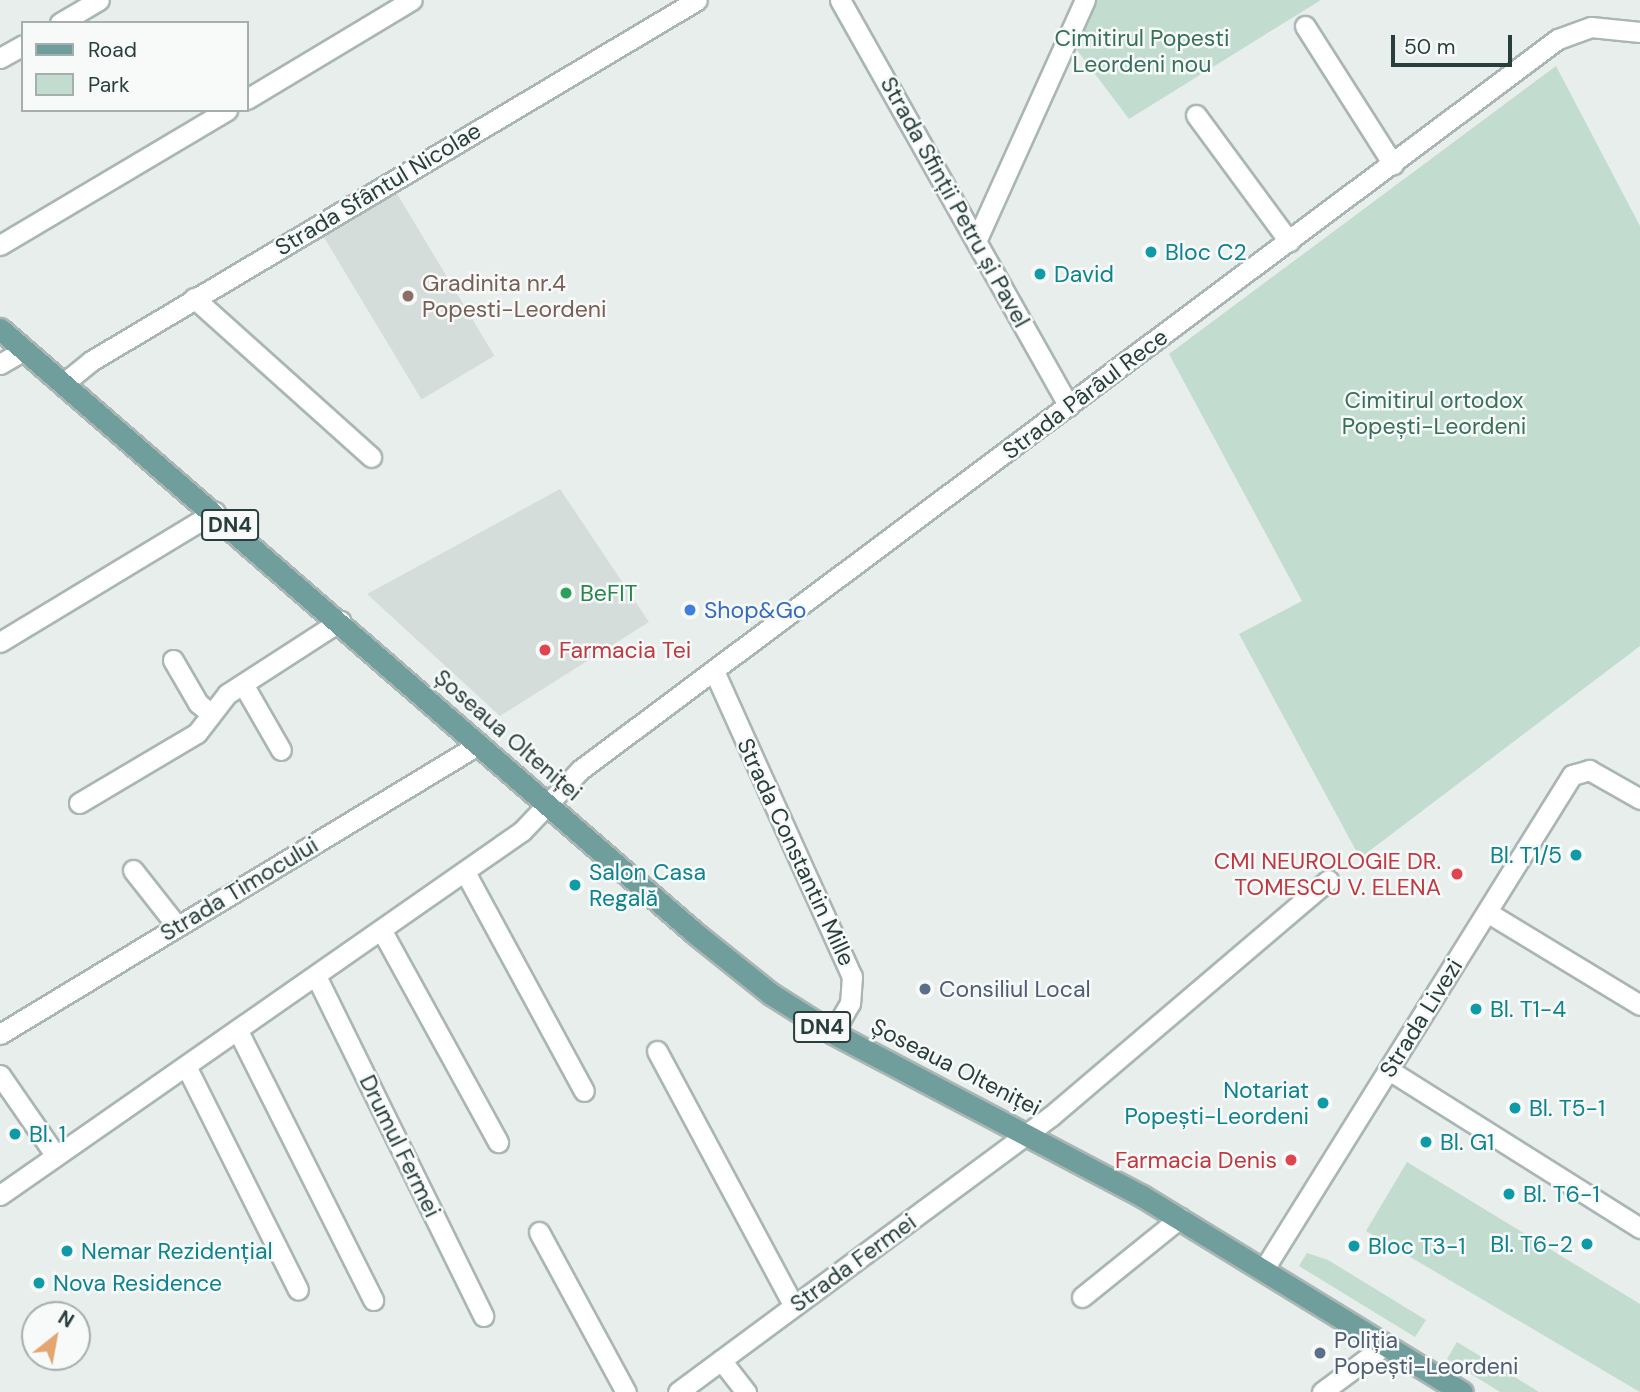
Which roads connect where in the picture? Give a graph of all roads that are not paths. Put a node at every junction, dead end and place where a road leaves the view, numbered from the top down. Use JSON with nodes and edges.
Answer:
{"nodes":[{"id":1,"x":99,"y":0,"type":"edge"},
{"id":2,"x":412,"y":0,"type":"edge"},
{"id":3,"x":697,"y":0,"type":"edge"},
{"id":4,"x":840,"y":0,"type":"edge"},
{"id":5,"x":1085,"y":0,"type":"edge"},
{"id":6,"x":63,"y":21,"type":"edge"},
{"id":7,"x":1305,"y":26,"type":"dead end"},
{"id":8,"x":1640,"y":32,"type":"edge"},
{"id":9,"x":21,"y":46,"type":"edge"},
{"id":10,"x":0,"y":58,"type":"edge"},
{"id":11,"x":248,"y":98,"type":"edge"},
{"id":12,"x":224,"y":112,"type":"edge"},
{"id":13,"x":1196,"y":115,"type":"dead end"},
{"id":14,"x":1393,"y":164,"type":"junction"},
{"id":15,"x":978,"y":239,"type":"junction"},
{"id":16,"x":1289,"y":241,"type":"junction"},
{"id":17,"x":0,"y":246,"type":"edge"},
{"id":18,"x":194,"y":298,"type":"junction"},
{"id":19,"x":0,"y":329,"type":"edge"},
{"id":20,"x":24,"y":349,"type":"junction"},
{"id":21,"x":0,"y":365,"type":"edge"},
{"id":22,"x":64,"y":383,"type":"junction"},
{"id":23,"x":1069,"y":406,"type":"junction"},
{"id":24,"x":371,"y":457,"type":"dead end"},
{"id":25,"x":215,"y":512,"type":"junction"},
{"id":26,"x":340,"y":621,"type":"junction"},
{"id":27,"x":0,"y":642,"type":"edge"},
{"id":28,"x":173,"y":660,"type":"dead end"},
{"id":29,"x":714,"y":671,"type":"junction"},
{"id":30,"x":243,"y":684,"type":"junction"},
{"id":31,"x":211,"y":714,"type":"junction"},
{"id":32,"x":479,"y":744,"type":"junction"},
{"id":33,"x":281,"y":750,"type":"dead end"},
{"id":34,"x":1640,"y":799,"type":"edge"},
{"id":35,"x":79,"y":803,"type":"dead end"},
{"id":36,"x":548,"y":805,"type":"junction"},
{"id":37,"x":133,"y":870,"type":"dead end"},
{"id":38,"x":465,"y":872,"type":"junction"},
{"id":39,"x":1328,"y":880,"type":"dead end"},
{"id":40,"x":1487,"y":912,"type":"junction"},
{"id":41,"x":177,"y":926,"type":"junction"},
{"id":42,"x":382,"y":931,"type":"junction"},
{"id":43,"x":316,"y":976,"type":"junction"},
{"id":44,"x":1640,"y":1005,"type":"edge"},
{"id":45,"x":238,"y":1031,"type":"junction"},
{"id":46,"x":833,"y":1033,"type":"junction"},
{"id":47,"x":0,"y":1034,"type":"edge"},
{"id":48,"x":657,"y":1051,"type":"dead end"},
{"id":49,"x":186,"y":1066,"type":"junction"},
{"id":50,"x":1389,"y":1070,"type":"junction"},
{"id":51,"x":0,"y":1075,"type":"edge"},
{"id":52,"x":584,"y":1091,"type":"dead end"},
{"id":53,"x":1028,"y":1134,"type":"junction"},
{"id":54,"x":498,"y":1142,"type":"dead end"},
{"id":55,"x":56,"y":1156,"type":"junction"},
{"id":56,"x":0,"y":1195,"type":"edge"},
{"id":57,"x":1180,"y":1218,"type":"junction"},
{"id":58,"x":1640,"y":1228,"type":"edge"},
{"id":59,"x":539,"y":1232,"type":"dead end"},
{"id":60,"x":1264,"y":1269,"type":"junction"},
{"id":61,"x":298,"y":1290,"type":"dead end"},
{"id":62,"x":1082,"y":1297,"type":"dead end"},
{"id":63,"x":373,"y":1300,"type":"dead end"},
{"id":64,"x":794,"y":1306,"type":"junction"},
{"id":65,"x":483,"y":1316,"type":"dead end"},
{"id":66,"x":1385,"y":1345,"type":"junction"},
{"id":67,"x":721,"y":1360,"type":"junction"},
{"id":68,"x":626,"y":1392,"type":"edge"},
{"id":69,"x":678,"y":1392,"type":"edge"},
{"id":70,"x":746,"y":1392,"type":"edge"},
{"id":71,"x":1322,"y":1392,"type":"edge"},
{"id":72,"x":1462,"y":1392,"type":"edge"}],
"edges":[{"from":1,"to":6,"type":"street"},
{"from":2,"to":11,"type":"street"},
{"from":3,"to":18,"type":"street","name":"Strada Sfântul Nicolae"},
{"from":4,"to":15,"type":"street","name":"Strada Sfinții Petru și Pavel"},
{"from":5,"to":15,"type":"street"},
{"from":7,"to":14,"type":"street"},
{"from":8,"to":14,"type":"street","name":"Strada Pârâul Rece"},
{"from":9,"to":10,"type":"street"},
{"from":12,"to":17,"type":"street"},
{"from":13,"to":16,"type":"street"},
{"from":14,"to":16,"type":"street","name":"Strada Pârâul Rece"},
{"from":15,"to":23,"type":"street","name":"Strada Sfinții Petru și Pavel"},
{"from":16,"to":23,"type":"street","name":"Strada Pârâul Rece"},
{"from":18,"to":22,"type":"street","name":"Strada Sfântul Nicolae"},
{"from":18,"to":24,"type":"street"},
{"from":19,"to":20,"type":"main road","name":"Șoseaua Olteniței","number":"DN4"},
{"from":20,"to":21,"type":"street"},
{"from":20,"to":22,"type":"main road","name":"Șoseaua Olteniței","number":"DN4"},
{"from":22,"to":25,"type":"main road","name":"Șoseaua Olteniței","number":"DN4"},
{"from":23,"to":29,"type":"street","name":"Strada Pârâul Rece"},
{"from":25,"to":26,"type":"main road","name":"Șoseaua Olteniței","number":"DN4"},
{"from":25,"to":27,"type":"street"},
{"from":26,"to":30,"type":"street"},
{"from":26,"to":32,"type":"main road","name":"Șoseaua Olteniței","number":"DN4"},
{"from":28,"to":31,"type":"street"},
{"from":29,"to":36,"type":"street","name":"Strada Pârâul Rece"},
{"from":29,"to":46,"type":"street","name":"Strada Constantin Mille"},
{"from":30,"to":31,"type":"street"},
{"from":30,"to":33,"type":"street"},
{"from":31,"to":35,"type":"street"},
{"from":32,"to":36,"type":"main road","name":"Șoseaua Olteniței","number":"DN4"},
{"from":32,"to":41,"type":"street","name":"Strada Timocului"},
{"from":34,"to":40,"type":"street","name":"Strada Livezi"},
{"from":36,"to":38,"type":"street"},
{"from":36,"to":46,"type":"main road","name":"Șoseaua Olteniței","number":"DN4"},
{"from":37,"to":41,"type":"street"},
{"from":38,"to":42,"type":"street"},
{"from":38,"to":52,"type":"street"},
{"from":39,"to":53,"type":"street","name":"Strada Fermei"},
{"from":40,"to":44,"type":"street"},
{"from":40,"to":50,"type":"street","name":"Strada Livezi"},
{"from":41,"to":47,"type":"street","name":"Strada Timocului"},
{"from":42,"to":43,"type":"street"},
{"from":42,"to":54,"type":"street"},
{"from":43,"to":45,"type":"street"},
{"from":43,"to":65,"type":"street","name":"Drumul Fermei"},
{"from":45,"to":49,"type":"street"},
{"from":45,"to":63,"type":"street"},
{"from":46,"to":53,"type":"main road","name":"Șoseaua Olteniței","number":"DN4"},
{"from":48,"to":64,"type":"street"},
{"from":49,"to":55,"type":"street"},
{"from":49,"to":61,"type":"street"},
{"from":50,"to":58,"type":"street"},
{"from":50,"to":60,"type":"street","name":"Strada Livezi"},
{"from":51,"to":55,"type":"street"},
{"from":53,"to":57,"type":"main road","name":"Șoseaua Olteniței","number":"DN4"},
{"from":53,"to":64,"type":"street","name":"Strada Fermei"},
{"from":55,"to":56,"type":"street"},
{"from":57,"to":60,"type":"main road","name":"Șoseaua Olteniței","number":"DN4"},
{"from":57,"to":62,"type":"street"},
{"from":59,"to":68,"type":"street"},
{"from":60,"to":66,"type":"main road","name":"Șoseaua Olteniței","number":"DN4"},
{"from":64,"to":67,"type":"street","name":"Strada Fermei"},
{"from":66,"to":71,"type":"street"},
{"from":66,"to":72,"type":"main road","name":"Șoseaua Olteniței","number":"DN4"},
{"from":67,"to":69,"type":"street","name":"Strada Fermei"},
{"from":67,"to":70,"type":"street"}]}
